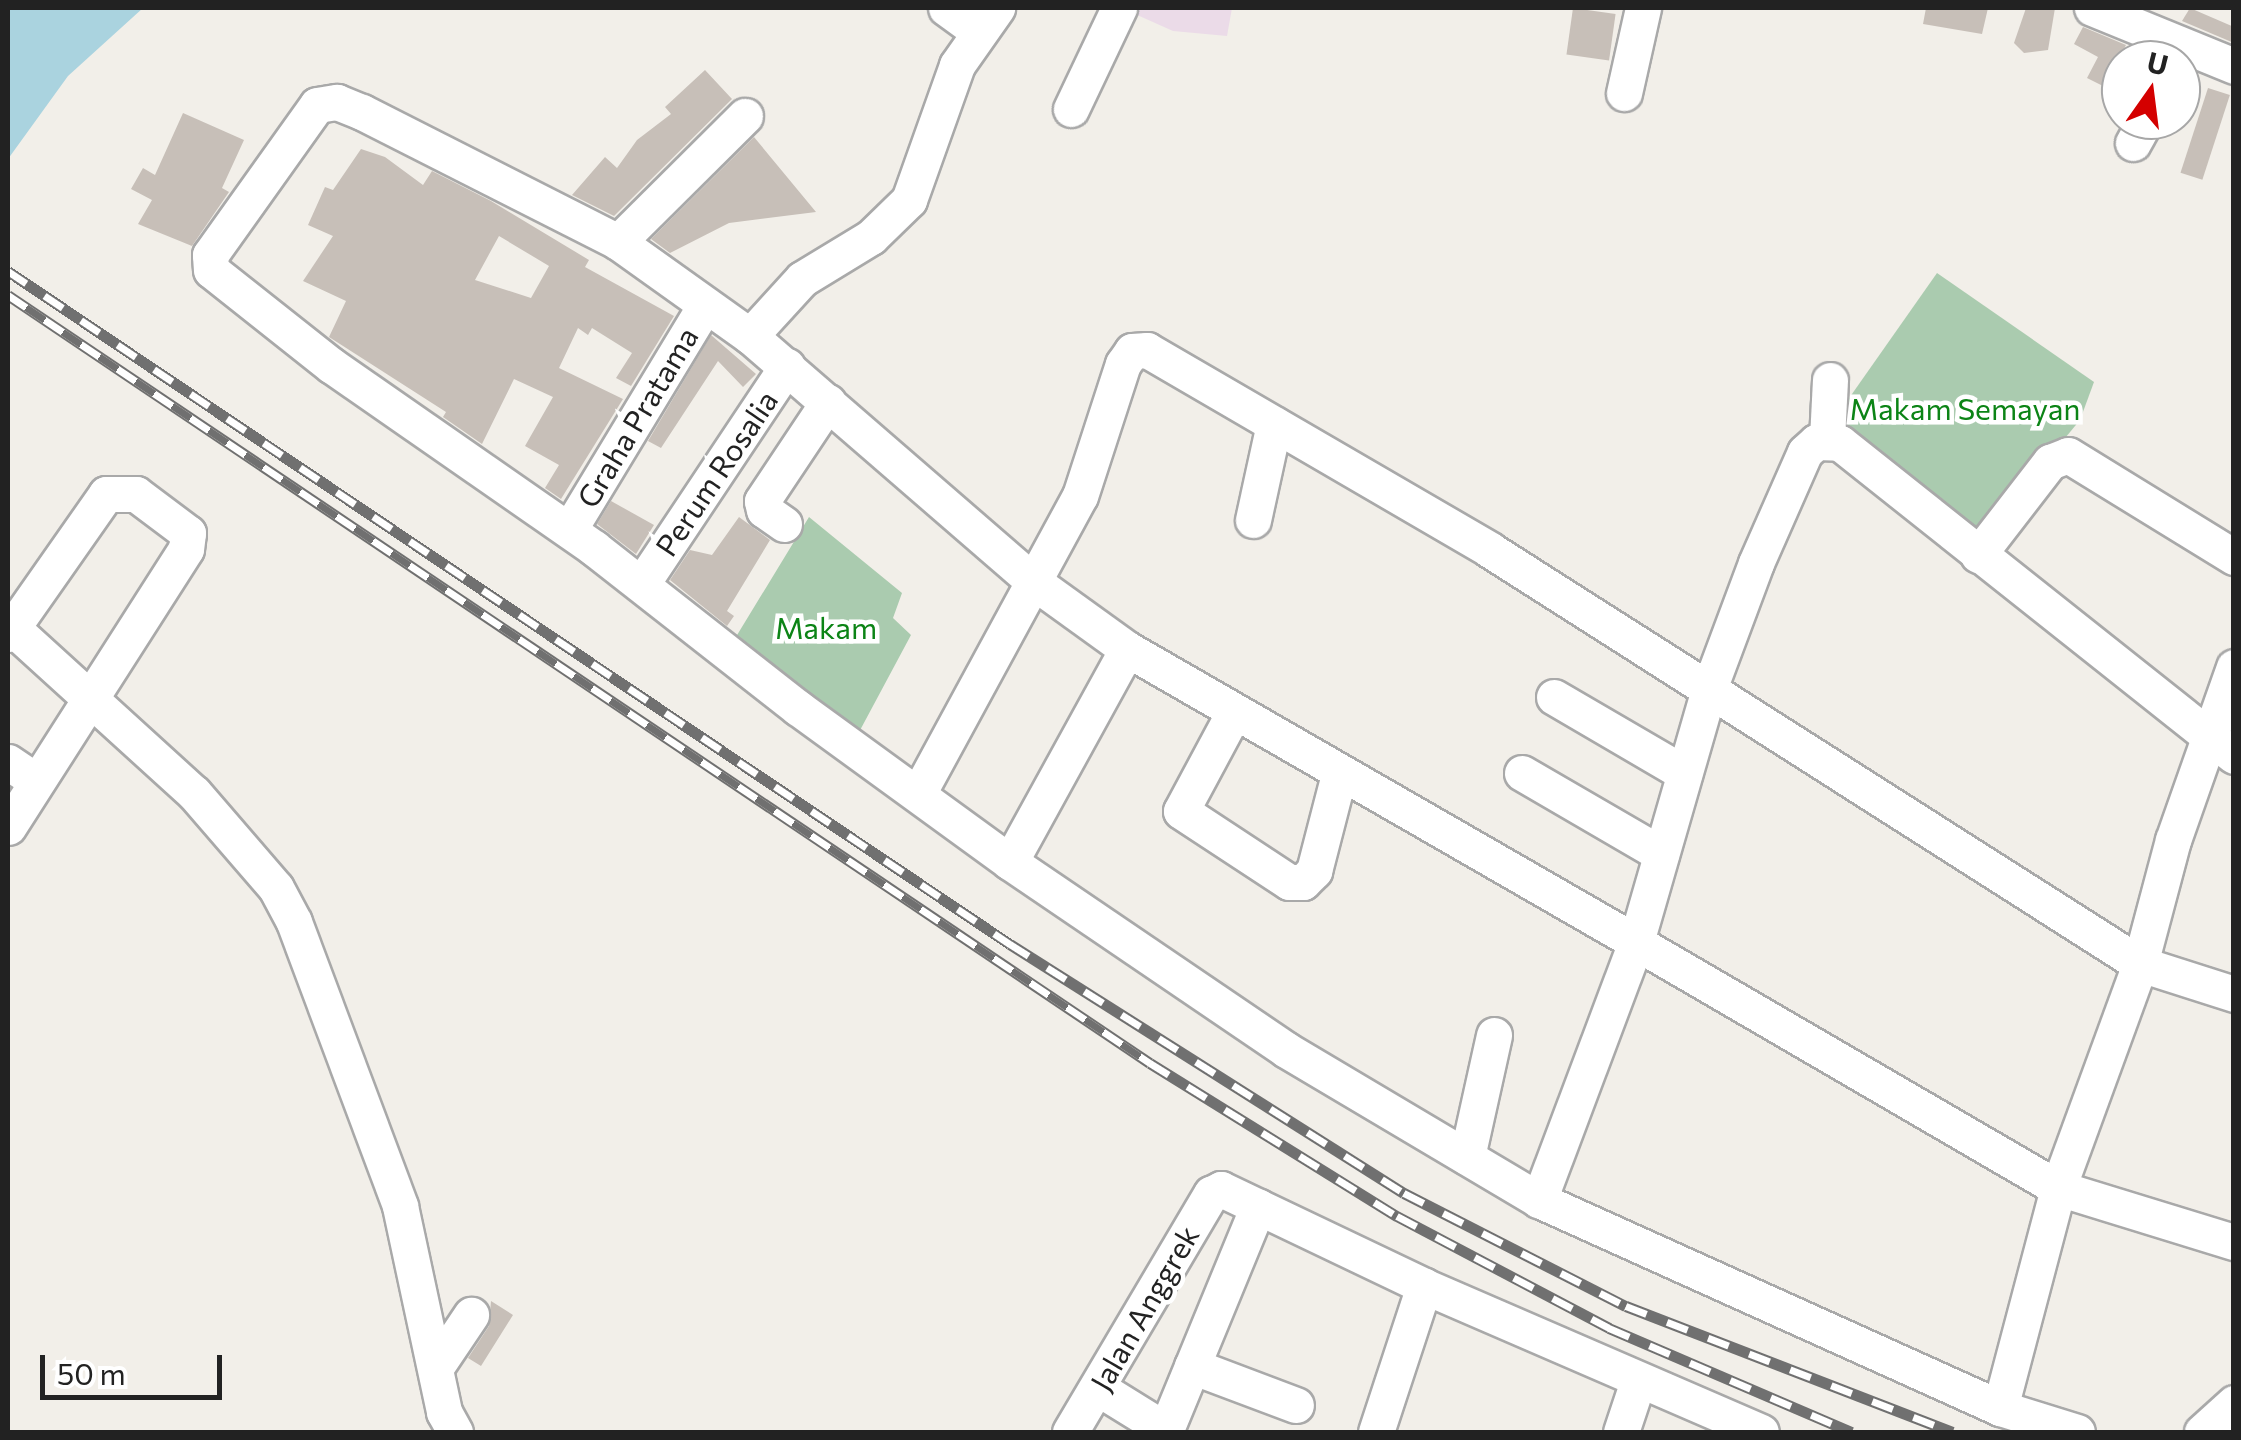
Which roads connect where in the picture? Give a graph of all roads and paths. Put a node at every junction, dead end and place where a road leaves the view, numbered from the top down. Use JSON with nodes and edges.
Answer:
{"nodes":[{"id":1,"x":946,"y":8,"type":"edge"},
{"id":2,"x":1119,"y":8,"type":"edge"},
{"id":3,"x":1643,"y":8,"type":"edge"},
{"id":4,"x":2092,"y":8,"type":"edge"},
{"id":5,"x":988,"y":20,"type":"edge"},
{"id":6,"x":2153,"y":40,"type":"edge"},
{"id":7,"x":2201,"y":59,"type":"edge"},
{"id":8,"x":2234,"y":66,"type":"edge"},
{"id":9,"x":1624,"y":92,"type":"dead end"},
{"id":10,"x":1070,"y":109,"type":"dead end"},
{"id":11,"x":745,"y":116,"type":"dead end"},
{"id":12,"x":618,"y":242,"type":"junction"},
{"id":13,"x":705,"y":305,"type":"junction"},
{"id":14,"x":750,"y":336,"type":"junction"},
{"id":15,"x":787,"y":366,"type":"junction"},
{"id":16,"x":1830,"y":380,"type":"dead end"},
{"id":17,"x":828,"y":402,"type":"junction"},
{"id":18,"x":1274,"y":424,"type":"junction"},
{"id":19,"x":1827,"y":439,"type":"junction"},
{"id":20,"x":1253,"y":520,"type":"dead end"},
{"id":21,"x":784,"y":524,"type":"dead end"},
{"id":22,"x":569,"y":530,"type":"junction"},
{"id":23,"x":1978,"y":555,"type":"junction"},
{"id":24,"x":2234,"y":557,"type":"edge"},
{"id":25,"x":645,"y":579,"type":"dead end"},
{"id":26,"x":1034,"y":582,"type":"junction"},
{"id":27,"x":9,"y":629,"type":"edge"},
{"id":28,"x":1126,"y":649,"type":"junction"},
{"id":29,"x":2234,"y":666,"type":"edge"},
{"id":30,"x":1710,"y":689,"type":"junction"},
{"id":31,"x":1554,"y":697,"type":"dead end"},
{"id":32,"x":86,"y":700,"type":"junction"},
{"id":33,"x":1233,"y":714,"type":"junction"},
{"id":34,"x":2222,"y":746,"type":"edge"},
{"id":35,"x":22,"y":772,"type":"edge"},
{"id":36,"x":1522,"y":773,"type":"dead end"},
{"id":37,"x":1339,"y":774,"type":"junction"},
{"id":38,"x":1684,"y":774,"type":"junction"},
{"id":39,"x":918,"y":794,"type":"junction"},
{"id":40,"x":8,"y":828,"type":"edge"},
{"id":41,"x":1661,"y":854,"type":"junction"},
{"id":42,"x":1010,"y":862,"type":"junction"},
{"id":43,"x":1636,"y":942,"type":"junction"},
{"id":44,"x":2140,"y":964,"type":"junction"},
{"id":45,"x":2234,"y":994,"type":"edge"},
{"id":46,"x":1494,"y":1034,"type":"dead end"},
{"id":47,"x":1466,"y":1158,"type":"junction"},
{"id":48,"x":2058,"y":1188,"type":"junction"},
{"id":49,"x":1539,"y":1200,"type":"junction"},
{"id":50,"x":1258,"y":1206,"type":"junction"},
{"id":51,"x":2234,"y":1242,"type":"edge"},
{"id":52,"x":1424,"y":1286,"type":"junction"},
{"id":53,"x":471,"y":1315,"type":"dead end"},
{"id":54,"x":1192,"y":1366,"type":"junction"},
{"id":55,"x":436,"y":1367,"type":"junction"},
{"id":56,"x":1638,"y":1380,"type":"junction"},
{"id":57,"x":1098,"y":1388,"type":"junction"},
{"id":58,"x":2234,"y":1404,"type":"edge"},
{"id":59,"x":1296,"y":1405,"type":"dead end"},
{"id":60,"x":2000,"y":1408,"type":"junction"},
{"id":61,"x":1165,"y":1431,"type":"edge"},
{"id":62,"x":455,"y":1432,"type":"edge"},
{"id":63,"x":1070,"y":1432,"type":"edge"},
{"id":64,"x":1376,"y":1432,"type":"edge"},
{"id":65,"x":1621,"y":1432,"type":"edge"},
{"id":66,"x":1761,"y":1432,"type":"edge"},
{"id":67,"x":2078,"y":1432,"type":"edge"},
{"id":68,"x":2202,"y":1432,"type":"edge"}],
"edges":[{"from":1,"to":5,"type":"street"},
{"from":2,"to":10,"type":"street"},
{"from":3,"to":9,"type":"street"},
{"from":4,"to":6,"type":"street"},
{"from":5,"to":14,"type":"street"},
{"from":7,"to":8,"type":"street"},
{"from":11,"to":12,"type":"street"},
{"from":12,"to":13,"type":"street"},
{"from":12,"to":22,"type":"street"},
{"from":13,"to":14,"type":"street"},
{"from":13,"to":22,"type":"street","name":"Graha Pratama"},
{"from":14,"to":15,"type":"street"},
{"from":15,"to":17,"type":"street"},
{"from":15,"to":25,"type":"street","name":"Perum Rosalia"},
{"from":16,"to":19,"type":"street"},
{"from":17,"to":21,"type":"street"},
{"from":17,"to":26,"type":"street"},
{"from":18,"to":20,"type":"street"},
{"from":18,"to":26,"type":"street"},
{"from":18,"to":30,"type":"street"},
{"from":19,"to":23,"type":"street"},
{"from":19,"to":30,"type":"street"},
{"from":22,"to":39,"type":"street"},
{"from":23,"to":24,"type":"street"},
{"from":23,"to":34,"type":"street"},
{"from":26,"to":28,"type":"street"},
{"from":26,"to":39,"type":"street"},
{"from":27,"to":32,"type":"street"},
{"from":27,"to":32,"type":"street"},
{"from":28,"to":33,"type":"street"},
{"from":28,"to":42,"type":"street"},
{"from":29,"to":34,"type":"street"},
{"from":30,"to":38,"type":"street"},
{"from":30,"to":44,"type":"street"},
{"from":31,"to":38,"type":"street"},
{"from":32,"to":35,"type":"street"},
{"from":32,"to":55,"type":"street"},
{"from":33,"to":37,"type":"street"},
{"from":33,"to":37,"type":"street"},
{"from":34,"to":44,"type":"street"},
{"from":35,"to":40,"type":"street"},
{"from":36,"to":41,"type":"street"},
{"from":37,"to":43,"type":"street"},
{"from":38,"to":41,"type":"street"},
{"from":39,"to":42,"type":"street"},
{"from":41,"to":43,"type":"street"},
{"from":42,"to":47,"type":"street"},
{"from":43,"to":48,"type":"street"},
{"from":43,"to":49,"type":"street"},
{"from":44,"to":45,"type":"street"},
{"from":44,"to":48,"type":"street"},
{"from":46,"to":47,"type":"street"},
{"from":47,"to":49,"type":"street"},
{"from":48,"to":51,"type":"street"},
{"from":48,"to":60,"type":"street"},
{"from":49,"to":60,"type":"street"},
{"from":50,"to":52,"type":"street"},
{"from":50,"to":54,"type":"street"},
{"from":50,"to":57,"type":"street","name":"Jalan Anggrek"},
{"from":52,"to":56,"type":"street"},
{"from":52,"to":64,"type":"street"},
{"from":53,"to":55,"type":"street"},
{"from":54,"to":59,"type":"street"},
{"from":54,"to":61,"type":"street"},
{"from":55,"to":62,"type":"street"},
{"from":56,"to":65,"type":"street"},
{"from":56,"to":66,"type":"street"},
{"from":57,"to":61,"type":"street"},
{"from":57,"to":63,"type":"street","name":"Jalan Anggrek"},
{"from":58,"to":68,"type":"street"},
{"from":60,"to":67,"type":"street"}]}
